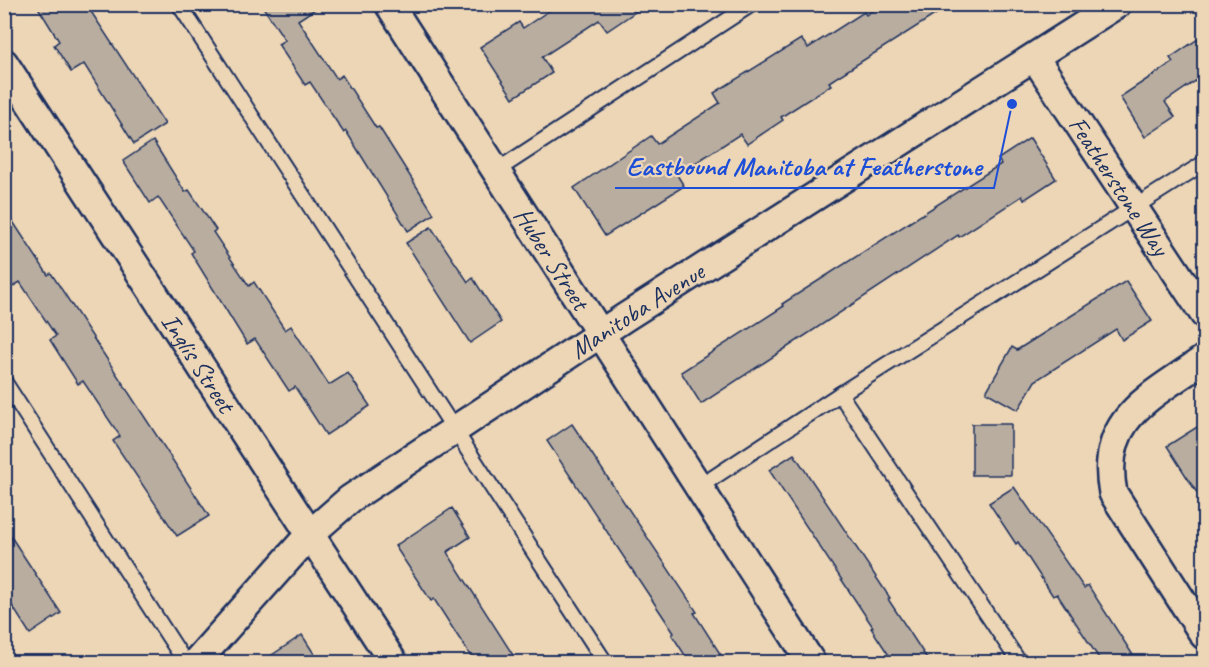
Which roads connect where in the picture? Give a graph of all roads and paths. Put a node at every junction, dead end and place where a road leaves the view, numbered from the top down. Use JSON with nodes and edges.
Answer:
{"nodes":[{"id":1,"x":179,"y":4,"type":"edge"},
{"id":2,"x":752,"y":4,"type":"edge"},
{"id":3,"x":1117,"y":4,"type":"edge"},
{"id":4,"x":400,"y":8,"type":"edge"},
{"id":5,"x":1035,"y":58,"type":"junction"},
{"id":6,"x":4,"y":63,"type":"edge"},
{"id":7,"x":1204,"y":163,"type":"edge"},
{"id":8,"x":496,"y":171,"type":"junction"},
{"id":9,"x":1135,"y":208,"type":"junction"},
{"id":10,"x":1204,"y":314,"type":"edge"},
{"id":11,"x":600,"y":334,"type":"junction"},
{"id":12,"x":1204,"y":359,"type":"edge"},
{"id":13,"x":4,"y":381,"type":"edge"},
{"id":14,"x":840,"y":394,"type":"junction"},
{"id":15,"x":454,"y":429,"type":"junction"},
{"id":16,"x":699,"y":487,"type":"junction"},
{"id":17,"x":309,"y":534,"type":"junction"},
{"id":18,"x":1204,"y":635,"type":"edge"},
{"id":19,"x":185,"y":663,"type":"edge"},
{"id":20,"x":196,"y":663,"type":"edge"},
{"id":21,"x":393,"y":663,"type":"edge"},
{"id":22,"x":605,"y":663,"type":"edge"},
{"id":23,"x":811,"y":663,"type":"edge"},
{"id":24,"x":1018,"y":663,"type":"edge"}],
"edges":[{"from":1,"to":15,"type":"lane"},
{"from":2,"to":8,"type":"lane"},
{"from":3,"to":5,"type":"street","name":"Manitoba Avenue"},
{"from":4,"to":8,"type":"street","name":"Huber Street"},
{"from":5,"to":9,"type":"street","name":"Featherstone Way"},
{"from":5,"to":11,"type":"street","name":"Manitoba Avenue"},
{"from":6,"to":17,"type":"street","name":"Inglis Street"},
{"from":7,"to":9,"type":"lane"},
{"from":8,"to":11,"type":"street","name":"Huber Street"},
{"from":9,"to":10,"type":"street","name":"Featherstone Way"},
{"from":9,"to":14,"type":"lane"},
{"from":11,"to":15,"type":"street","name":"Manitoba Avenue"},
{"from":11,"to":16,"type":"street","name":"Huber Street"},
{"from":12,"to":18,"type":"street"},
{"from":13,"to":19,"type":"lane"},
{"from":14,"to":16,"type":"lane"},
{"from":14,"to":24,"type":"lane"},
{"from":15,"to":17,"type":"street","name":"Manitoba Avenue"},
{"from":15,"to":22,"type":"lane"},
{"from":16,"to":23,"type":"street","name":"Huber Street"},
{"from":17,"to":20,"type":"street","name":"Manitoba Avenue"},
{"from":17,"to":21,"type":"street","name":"Inglis Street"}]}
